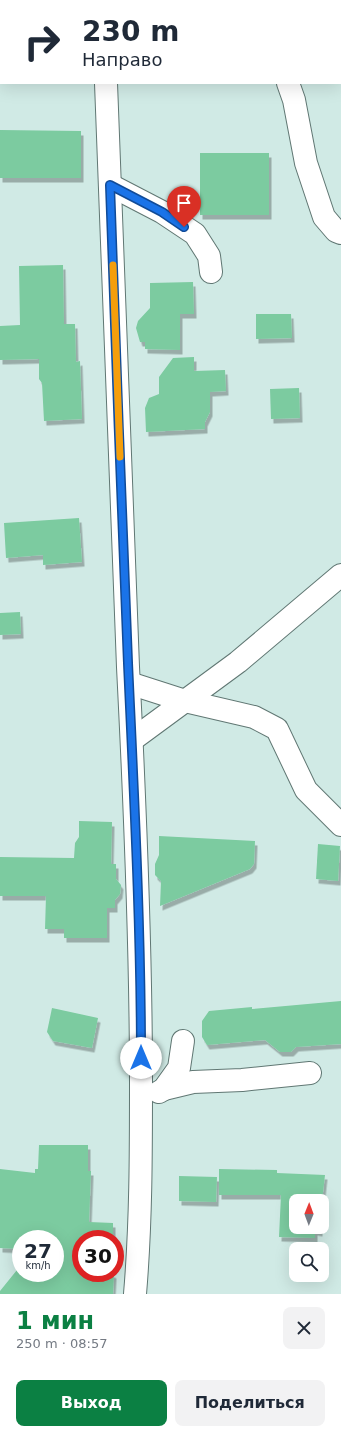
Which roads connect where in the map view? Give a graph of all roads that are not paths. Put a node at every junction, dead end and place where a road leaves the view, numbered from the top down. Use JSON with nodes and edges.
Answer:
{"nodes":[{"id":1,"x":106,"y":84,"type":"edge"},
{"id":2,"x":288,"y":84,"type":"edge"},
{"id":3,"x":110,"y":185,"type":"junction"},
{"id":4,"x":341,"y":233,"type":"edge"},
{"id":5,"x":211,"y":272,"type":"dead end"},
{"id":6,"x":341,"y":575,"type":"edge"},
{"id":7,"x":129,"y":683,"type":"junction"},
{"id":8,"x":185,"y":701,"type":"junction"},
{"id":9,"x":132,"y":740,"type":"junction"},
{"id":10,"x":341,"y":825,"type":"edge"},
{"id":11,"x":183,"y":1041,"type":"dead end"},
{"id":12,"x":310,"y":1074,"type":"dead end"},
{"id":13,"x":164,"y":1089,"type":"junction"},
{"id":14,"x":141,"y":1104,"type":"junction"},
{"id":15,"x":135,"y":1294,"type":"edge"}],
"edges":[{"from":1,"to":3,"type":"street"},
{"from":2,"to":4,"type":"street"},
{"from":3,"to":5,"type":"street"},
{"from":3,"to":7,"type":"street"},
{"from":6,"to":8,"type":"street"},
{"from":7,"to":8,"type":"street"},
{"from":7,"to":9,"type":"street"},
{"from":8,"to":9,"type":"street"},
{"from":8,"to":10,"type":"street"},
{"from":9,"to":14,"type":"street"},
{"from":11,"to":13,"type":"street"},
{"from":12,"to":13,"type":"street"},
{"from":13,"to":14,"type":"street"},
{"from":14,"to":15,"type":"street"}]}
